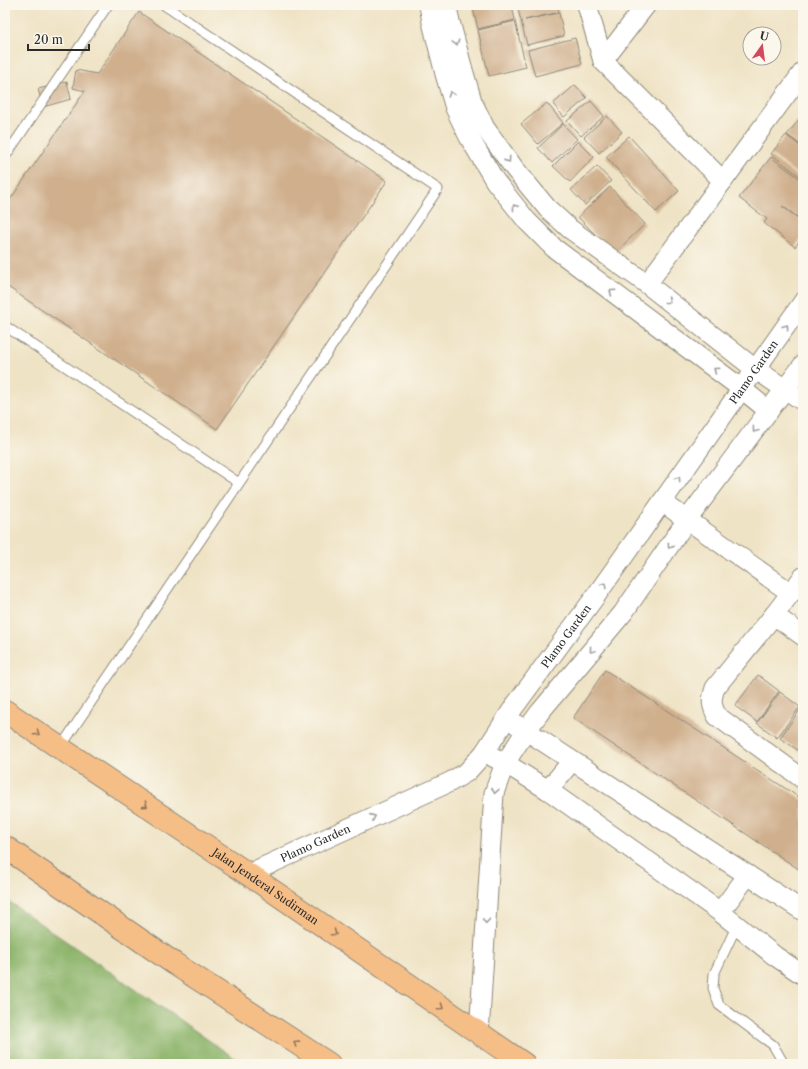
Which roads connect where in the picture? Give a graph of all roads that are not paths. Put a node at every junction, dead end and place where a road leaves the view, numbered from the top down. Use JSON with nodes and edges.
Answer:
{"nodes":[{"id":1,"x":108,"y":5,"type":"edge"},
{"id":2,"x":164,"y":5,"type":"edge"},
{"id":3,"x":429,"y":5,"type":"edge"},
{"id":4,"x":447,"y":5,"type":"edge"},
{"id":5,"x":587,"y":5,"type":"edge"},
{"id":6,"x":646,"y":5,"type":"edge"},
{"id":7,"x":603,"y":61,"type":"junction"},
{"id":8,"x":803,"y":72,"type":"edge"},
{"id":9,"x":5,"y":156,"type":"edge"},
{"id":10,"x":723,"y":181,"type":"junction"},
{"id":11,"x":647,"y":284,"type":"junction"},
{"id":12,"x":803,"y":302,"type":"edge"},
{"id":13,"x":5,"y":326,"type":"edge"},
{"id":14,"x":803,"y":364,"type":"edge"},
{"id":15,"x":755,"y":369,"type":"junction"},
{"id":16,"x":742,"y":389,"type":"junction"},
{"id":17,"x":785,"y":390,"type":"junction"},
{"id":18,"x":803,"y":401,"type":"edge"},
{"id":19,"x":769,"y":411,"type":"junction"},
{"id":20,"x":239,"y":483,"type":"junction"},
{"id":21,"x":662,"y":502,"type":"junction"},
{"id":22,"x":688,"y":520,"type":"junction"},
{"id":23,"x":803,"y":577,"type":"edge"},
{"id":24,"x":791,"y":593,"type":"junction"},
{"id":25,"x":774,"y":615,"type":"junction"},
{"id":26,"x":803,"y":636,"type":"edge"},
{"id":27,"x":5,"y":711,"type":"edge"},
{"id":28,"x":507,"y":718,"type":"junction"},
{"id":29,"x":526,"y":731,"type":"junction"},
{"id":30,"x":60,"y":748,"type":"junction"},
{"id":31,"x":484,"y":753,"type":"junction"},
{"id":32,"x":572,"y":761,"type":"junction"},
{"id":33,"x":505,"y":763,"type":"junction"},
{"id":34,"x":803,"y":779,"type":"edge"},
{"id":35,"x":548,"y":790,"type":"junction"},
{"id":36,"x":5,"y":847,"type":"edge"},
{"id":37,"x":5,"y":861,"type":"edge"},
{"id":38,"x":248,"y":874,"type":"junction"},
{"id":39,"x":748,"y":875,"type":"junction"},
{"id":40,"x":803,"y":911,"type":"edge"},
{"id":41,"x":720,"y":912,"type":"junction"},
{"id":42,"x":737,"y":926,"type":"junction"},
{"id":43,"x":175,"y":964,"type":"junction"},
{"id":44,"x":803,"y":974,"type":"edge"},
{"id":45,"x":479,"y":1034,"type":"junction"},
{"id":46,"x":329,"y":1064,"type":"edge"},
{"id":47,"x":524,"y":1064,"type":"edge"},
{"id":48,"x":784,"y":1064,"type":"edge"}],
"edges":[{"from":1,"to":9,"type":"lane"},
{"from":2,"to":20,"type":"lane"},
{"from":16,"to":3,"type":"street","one_way":true},
{"from":4,"to":11,"type":"street","one_way":true},
{"from":5,"to":7,"type":"street"},
{"from":6,"to":7,"type":"street"},
{"from":7,"to":10,"type":"street"},
{"from":8,"to":10,"type":"street"},
{"from":10,"to":11,"type":"street"},
{"from":11,"to":15,"type":"street","one_way":true},
{"from":15,"to":12,"type":"street","name":"Plamo Garden","one_way":true},
{"from":13,"to":20,"type":"lane"},
{"from":14,"to":17,"type":"street"},
{"from":15,"to":16,"type":"street","name":"Plamo Garden"},
{"from":15,"to":17,"type":"street"},
{"from":16,"to":19,"type":"street"},
{"from":21,"to":16,"type":"street","name":"Plamo Garden","one_way":true},
{"from":17,"to":18,"type":"street"},
{"from":17,"to":19,"type":"street"},
{"from":19,"to":22,"type":"street","one_way":true},
{"from":20,"to":30,"type":"lane"},
{"from":21,"to":22,"type":"street"},
{"from":28,"to":21,"type":"street","name":"Plamo Garden","one_way":true},
{"from":22,"to":24,"type":"street"},
{"from":22,"to":29,"type":"street","one_way":true},
{"from":23,"to":24,"type":"street"},
{"from":24,"to":25,"type":"street"},
{"from":25,"to":26,"type":"street"},
{"from":25,"to":34,"type":"street"},
{"from":27,"to":30,"type":"highway","name":"Jalan Jenderal Sudirman","one_way":true},
{"from":28,"to":29,"type":"street"},
{"from":28,"to":31,"type":"street","name":"Plamo Garden"},
{"from":29,"to":32,"type":"street"},
{"from":29,"to":33,"type":"street"},
{"from":30,"to":38,"type":"highway","name":"Jalan Jenderal Sudirman","one_way":true},
{"from":31,"to":33,"type":"street"},
{"from":38,"to":31,"type":"street","name":"Plamo Garden","one_way":true},
{"from":32,"to":35,"type":"street"},
{"from":32,"to":39,"type":"street"},
{"from":33,"to":35,"type":"street"},
{"from":33,"to":45,"type":"street","one_way":true},
{"from":35,"to":41,"type":"street"},
{"from":36,"to":43,"type":"highway"},
{"from":37,"to":43,"type":"highway"},
{"from":38,"to":45,"type":"highway","name":"Jalan Jenderal Sudirman","one_way":true},
{"from":39,"to":40,"type":"street"},
{"from":39,"to":41,"type":"street"},
{"from":41,"to":42,"type":"street"},
{"from":42,"to":44,"type":"street"},
{"from":42,"to":48,"type":"lane"},
{"from":46,"to":43,"type":"highway","one_way":true},
{"from":45,"to":47,"type":"highway","name":"Jalan Jenderal Sudirman"}]}
